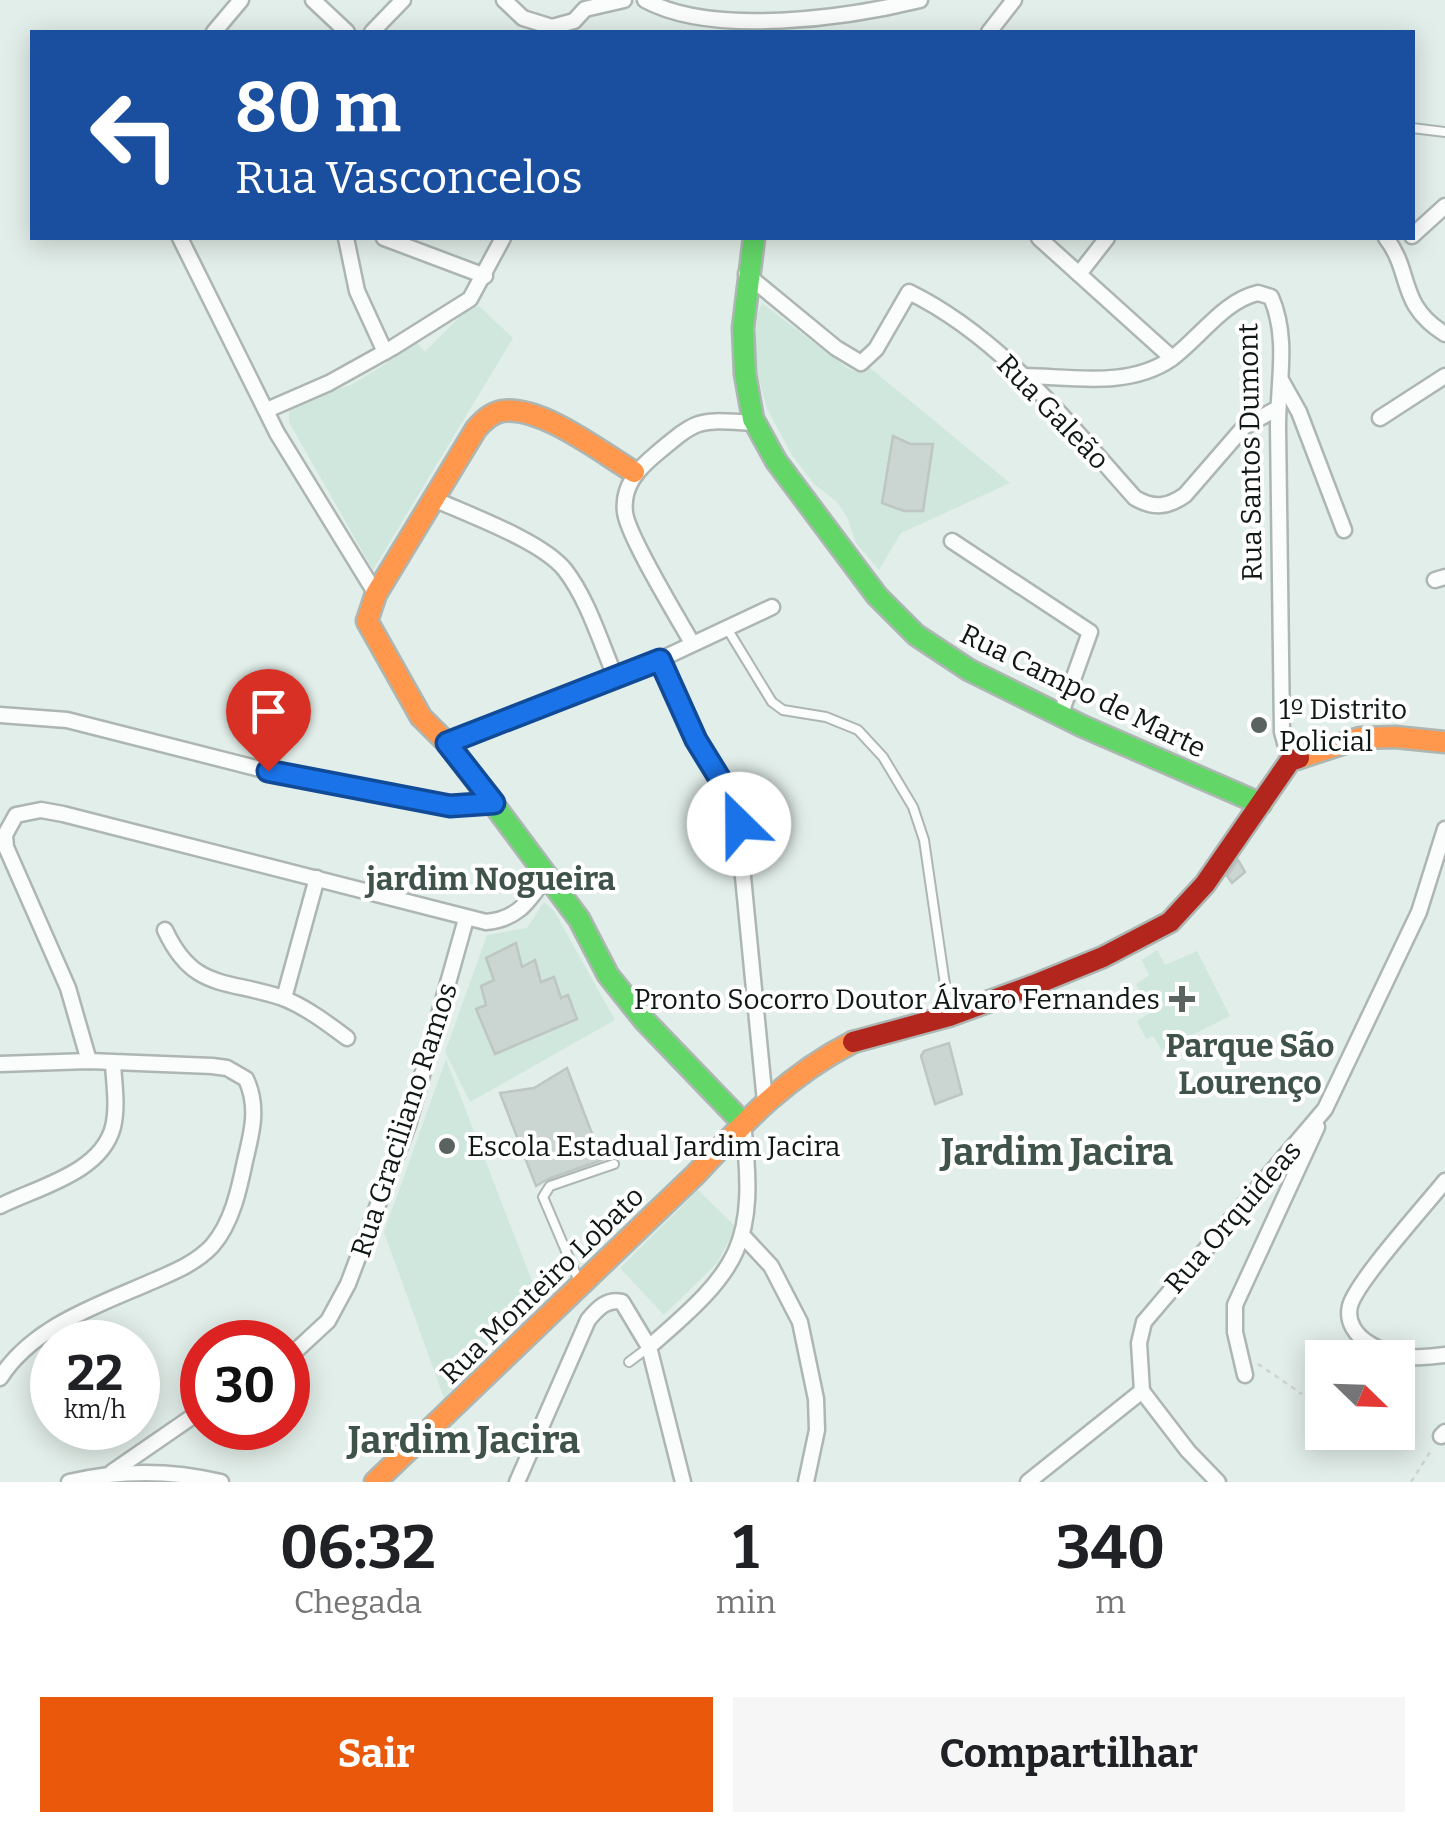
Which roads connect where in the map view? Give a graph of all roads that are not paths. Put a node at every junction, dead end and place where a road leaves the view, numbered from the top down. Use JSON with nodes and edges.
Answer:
{"nodes":[{"id":1,"x":241,"y":0,"type":"edge"},
{"id":2,"x":313,"y":0,"type":"edge"},
{"id":3,"x":403,"y":0,"type":"edge"},
{"id":4,"x":504,"y":0,"type":"edge"},
{"id":5,"x":624,"y":0,"type":"edge"},
{"id":6,"x":645,"y":0,"type":"edge"},
{"id":7,"x":920,"y":0,"type":"edge"},
{"id":8,"x":1014,"y":0,"type":"edge"},
{"id":9,"x":581,"y":5,"type":"edge"},
{"id":10,"x":216,"y":30,"type":"edge"},
{"id":11,"x":345,"y":30,"type":"edge"},
{"id":12,"x":374,"y":30,"type":"edge"},
{"id":13,"x":991,"y":30,"type":"edge"},
{"id":14,"x":1415,"y":128,"type":"edge"},
{"id":15,"x":1445,"y":132,"type":"edge"},
{"id":16,"x":1445,"y":206,"type":"edge"},
{"id":17,"x":1415,"y":234,"type":"edge"},
{"id":18,"x":181,"y":240,"type":"edge"},
{"id":19,"x":346,"y":240,"type":"edge"},
{"id":20,"x":389,"y":240,"type":"edge"},
{"id":21,"x":502,"y":240,"type":"edge"},
{"id":22,"x":754,"y":240,"type":"edge"},
{"id":23,"x":1041,"y":240,"type":"edge"},
{"id":24,"x":1105,"y":240,"type":"edge"},
{"id":25,"x":1388,"y":240,"type":"edge"},
{"id":26,"x":1408,"y":240,"type":"edge"},
{"id":27,"x":1396,"y":250,"type":"junction"},
{"id":28,"x":746,"y":274,"type":"junction"},
{"id":29,"x":1079,"y":274,"type":"junction"},
{"id":30,"x":485,"y":276,"type":"junction"},
{"id":31,"x":1445,"y":334,"type":"edge"},
{"id":32,"x":385,"y":352,"type":"junction"},
{"id":33,"x":1172,"y":358,"type":"junction"},
{"id":34,"x":1024,"y":376,"type":"junction"},
{"id":35,"x":1445,"y":376,"type":"edge"},
{"id":36,"x":1280,"y":380,"type":"junction"},
{"id":37,"x":1278,"y":408,"type":"junction"},
{"id":38,"x":267,"y":410,"type":"junction"},
{"id":39,"x":1380,"y":418,"type":"dead end"},
{"id":40,"x":754,"y":423,"type":"junction"},
{"id":41,"x":634,"y":472,"type":"junction"},
{"id":42,"x":434,"y":500,"type":"junction"},
{"id":43,"x":1344,"y":530,"type":"dead end"},
{"id":44,"x":952,"y":541,"type":"dead end"},
{"id":45,"x":376,"y":594,"type":"junction"},
{"id":46,"x":772,"y":607,"type":"dead end"},
{"id":47,"x":728,"y":630,"type":"junction"},
{"id":48,"x":692,"y":643,"type":"junction"},
{"id":49,"x":660,"y":660,"type":"junction"},
{"id":50,"x":615,"y":676,"type":"junction"},
{"id":51,"x":0,"y":715,"type":"edge"},
{"id":52,"x":1060,"y":716,"type":"junction"},
{"id":53,"x":1445,"y":742,"type":"edge"},
{"id":54,"x":447,"y":743,"type":"junction"},
{"id":55,"x":1290,"y":761,"type":"junction"},
{"id":56,"x":494,"y":803,"type":"junction"},
{"id":57,"x":1261,"y":804,"type":"junction"},
{"id":58,"x":1445,"y":829,"type":"edge"},
{"id":59,"x":546,"y":877,"type":"junction"},
{"id":60,"x":317,"y":878,"type":"junction"},
{"id":61,"x":466,"y":919,"type":"junction"},
{"id":62,"x":165,"y":930,"type":"dead end"},
{"id":63,"x":284,"y":998,"type":"junction"},
{"id":64,"x":949,"y":1016,"type":"junction"},
{"id":65,"x":347,"y":1038,"type":"dead end"},
{"id":66,"x":89,"y":1062,"type":"junction"},
{"id":67,"x":113,"y":1063,"type":"junction"},
{"id":68,"x":0,"y":1064,"type":"edge"},
{"id":69,"x":764,"y":1102,"type":"junction"},
{"id":70,"x":1326,"y":1108,"type":"junction"},
{"id":71,"x":742,"y":1123,"type":"junction"},
{"id":72,"x":614,"y":1164,"type":"dead end"},
{"id":73,"x":1445,"y":1181,"type":"edge"},
{"id":74,"x":0,"y":1206,"type":"edge"},
{"id":75,"x":743,"y":1236,"type":"junction"},
{"id":76,"x":580,"y":1286,"type":"junction"},
{"id":77,"x":310,"y":1338,"type":"edge"},
{"id":78,"x":649,"y":1346,"type":"junction"},
{"id":79,"x":1445,"y":1355,"type":"edge"},
{"id":80,"x":629,"y":1362,"type":"dead end"},
{"id":81,"x":1245,"y":1374,"type":"dead end"},
{"id":82,"x":0,"y":1378,"type":"edge"},
{"id":83,"x":1142,"y":1392,"type":"junction"},
{"id":84,"x":180,"y":1425,"type":"edge"},
{"id":85,"x":112,"y":1472,"type":"junction"},
{"id":86,"x":161,"y":1478,"type":"edge"},
{"id":87,"x":69,"y":1482,"type":"edge"},
{"id":88,"x":221,"y":1482,"type":"edge"},
{"id":89,"x":375,"y":1482,"type":"edge"},
{"id":90,"x":518,"y":1482,"type":"edge"},
{"id":91,"x":683,"y":1482,"type":"edge"},
{"id":92,"x":806,"y":1482,"type":"edge"},
{"id":93,"x":1028,"y":1482,"type":"edge"},
{"id":94,"x":1218,"y":1482,"type":"edge"}],
"edges":[{"from":1,"to":10,"type":"street"},
{"from":2,"to":11,"type":"street"},
{"from":3,"to":12,"type":"street"},
{"from":4,"to":9,"type":"street"},
{"from":5,"to":9,"type":"street"},
{"from":6,"to":7,"type":"street"},
{"from":8,"to":13,"type":"street"},
{"from":14,"to":15,"type":"lane"},
{"from":16,"to":17,"type":"street"},
{"from":18,"to":38,"type":"street"},
{"from":19,"to":32,"type":"street"},
{"from":20,"to":30,"type":"street"},
{"from":21,"to":30,"type":"street"},
{"from":22,"to":28,"type":"street","name":"Rua Campo de Marte"},
{"from":23,"to":29,"type":"street"},
{"from":24,"to":29,"type":"street"},
{"from":25,"to":27,"type":"street"},
{"from":26,"to":27,"type":"street"},
{"from":27,"to":31,"type":"street"},
{"from":28,"to":34,"type":"street","name":"Rua Galeão"},
{"from":28,"to":40,"type":"street","name":"Rua Campo de Marte"},
{"from":29,"to":33,"type":"street"},
{"from":30,"to":32,"type":"street"},
{"from":32,"to":38,"type":"street"},
{"from":33,"to":34,"type":"street","name":"Rua Santos Dumont"},
{"from":33,"to":36,"type":"street","name":"Rua Santos Dumont"},
{"from":34,"to":37,"type":"street","name":"Rua Galeão"},
{"from":35,"to":39,"type":"street"},
{"from":36,"to":37,"type":"street","name":"Rua Santos Dumont"},
{"from":36,"to":43,"type":"street"},
{"from":37,"to":55,"type":"street","name":"Rua Santos Dumont"},
{"from":38,"to":45,"type":"street"},
{"from":40,"to":41,"type":"street"},
{"from":40,"to":52,"type":"street","name":"Rua Campo de Marte"},
{"from":41,"to":42,"type":"street"},
{"from":41,"to":48,"type":"street"},
{"from":42,"to":45,"type":"street"},
{"from":42,"to":50,"type":"street"},
{"from":44,"to":52,"type":"street"},
{"from":45,"to":54,"type":"street"},
{"from":46,"to":47,"type":"street"},
{"from":47,"to":48,"type":"street"},
{"from":47,"to":64,"type":"lane"},
{"from":48,"to":49,"type":"street"},
{"from":49,"to":50,"type":"street"},
{"from":49,"to":69,"type":"street"},
{"from":50,"to":54,"type":"street"},
{"from":51,"to":56,"type":"street"},
{"from":52,"to":57,"type":"street","name":"Rua Campo de Marte"},
{"from":53,"to":55,"type":"street"},
{"from":54,"to":56,"type":"street"},
{"from":55,"to":57,"type":"street"},
{"from":56,"to":59,"type":"street"},
{"from":57,"to":64,"type":"street"},
{"from":58,"to":70,"type":"street","name":"Rua Orquideas"},
{"from":59,"to":61,"type":"street"},
{"from":59,"to":71,"type":"street"},
{"from":60,"to":61,"type":"street"},
{"from":60,"to":63,"type":"street"},
{"from":60,"to":66,"type":"street"},
{"from":61,"to":77,"type":"street","name":"Rua Graciliano Ramos"},
{"from":62,"to":63,"type":"street"},
{"from":63,"to":65,"type":"street"},
{"from":64,"to":69,"type":"street"},
{"from":66,"to":67,"type":"street"},
{"from":66,"to":68,"type":"street"},
{"from":67,"to":74,"type":"street"},
{"from":67,"to":82,"type":"street"},
{"from":69,"to":71,"type":"street"},
{"from":70,"to":81,"type":"street"},
{"from":70,"to":83,"type":"street","name":"Rua Orquideas"},
{"from":71,"to":75,"type":"street"},
{"from":71,"to":76,"type":"street","name":"Rua Monteiro Lobato"},
{"from":72,"to":76,"type":"lane"},
{"from":73,"to":79,"type":"street"},
{"from":75,"to":78,"type":"street"},
{"from":75,"to":92,"type":"street"},
{"from":76,"to":89,"type":"street","name":"Rua Monteiro Lobato"},
{"from":78,"to":80,"type":"lane"},
{"from":78,"to":90,"type":"street"},
{"from":78,"to":91,"type":"street"},
{"from":83,"to":93,"type":"street"},
{"from":83,"to":94,"type":"street"},
{"from":84,"to":85,"type":"street"},
{"from":85,"to":86,"type":"street"},
{"from":85,"to":87,"type":"street"},
{"from":86,"to":88,"type":"street"}]}
